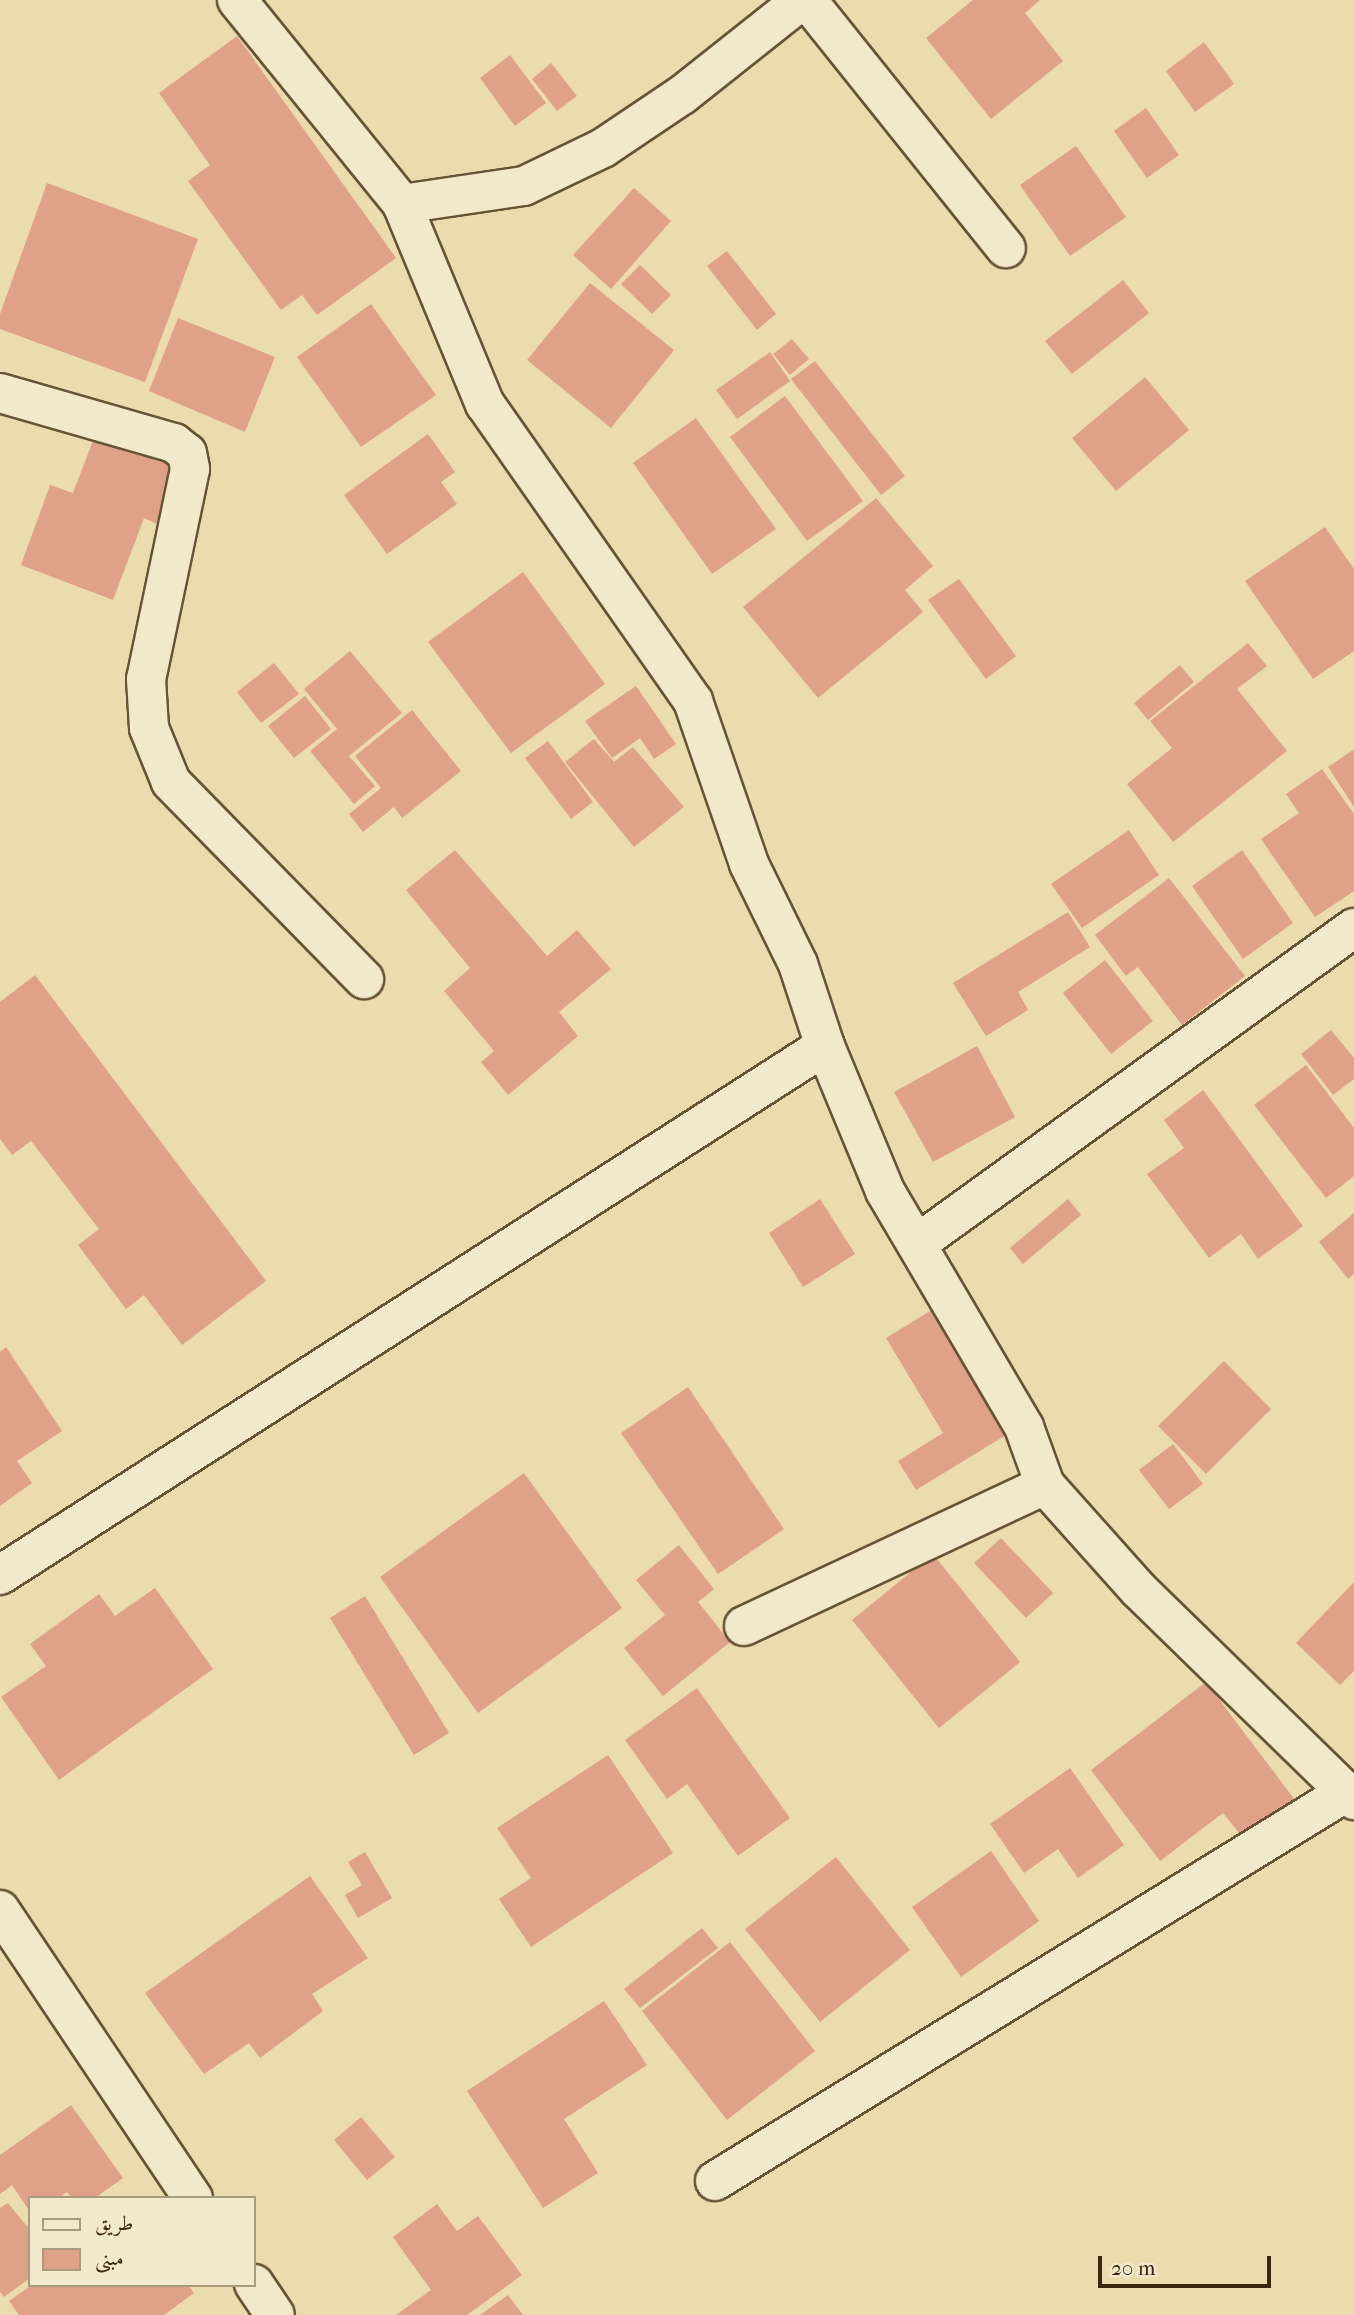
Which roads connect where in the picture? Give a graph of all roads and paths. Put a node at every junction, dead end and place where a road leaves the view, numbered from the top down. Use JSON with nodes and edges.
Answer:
{"nodes":[{"id":1,"x":237,"y":0,"type":"edge"},
{"id":2,"x":805,"y":0,"type":"edge"},
{"id":3,"x":402,"y":204,"type":"junction"},
{"id":4,"x":1006,"y":248,"type":"dead end"},
{"id":5,"x":0,"y":393,"type":"edge"},
{"id":6,"x":1354,"y":928,"type":"edge"},
{"id":7,"x":364,"y":979,"type":"dead end"},
{"id":8,"x":824,"y":1046,"type":"junction"},
{"id":9,"x":918,"y":1243,"type":"junction"},
{"id":10,"x":1045,"y":1485,"type":"junction"},
{"id":11,"x":0,"y":1575,"type":"edge"},
{"id":12,"x":744,"y":1626,"type":"dead end"},
{"id":13,"x":1350,"y":1797,"type":"edge"},
{"id":14,"x":0,"y":1910,"type":"edge"},
{"id":15,"x":715,"y":2181,"type":"dead end"},
{"id":16,"x":192,"y":2196,"type":"edge"},
{"id":17,"x":256,"y":2287,"type":"edge"},
{"id":18,"x":275,"y":2315,"type":"edge"}],
"edges":[{"from":1,"to":3,"type":"street"},
{"from":2,"to":3,"type":"street"},
{"from":2,"to":4,"type":"street"},
{"from":3,"to":8,"type":"street"},
{"from":5,"to":7,"type":"street"},
{"from":6,"to":9,"type":"street"},
{"from":8,"to":9,"type":"street"},
{"from":8,"to":11,"type":"street"},
{"from":9,"to":10,"type":"street"},
{"from":10,"to":12,"type":"street"},
{"from":10,"to":13,"type":"street"},
{"from":13,"to":15,"type":"street"},
{"from":14,"to":16,"type":"street"},
{"from":17,"to":18,"type":"street"}]}
